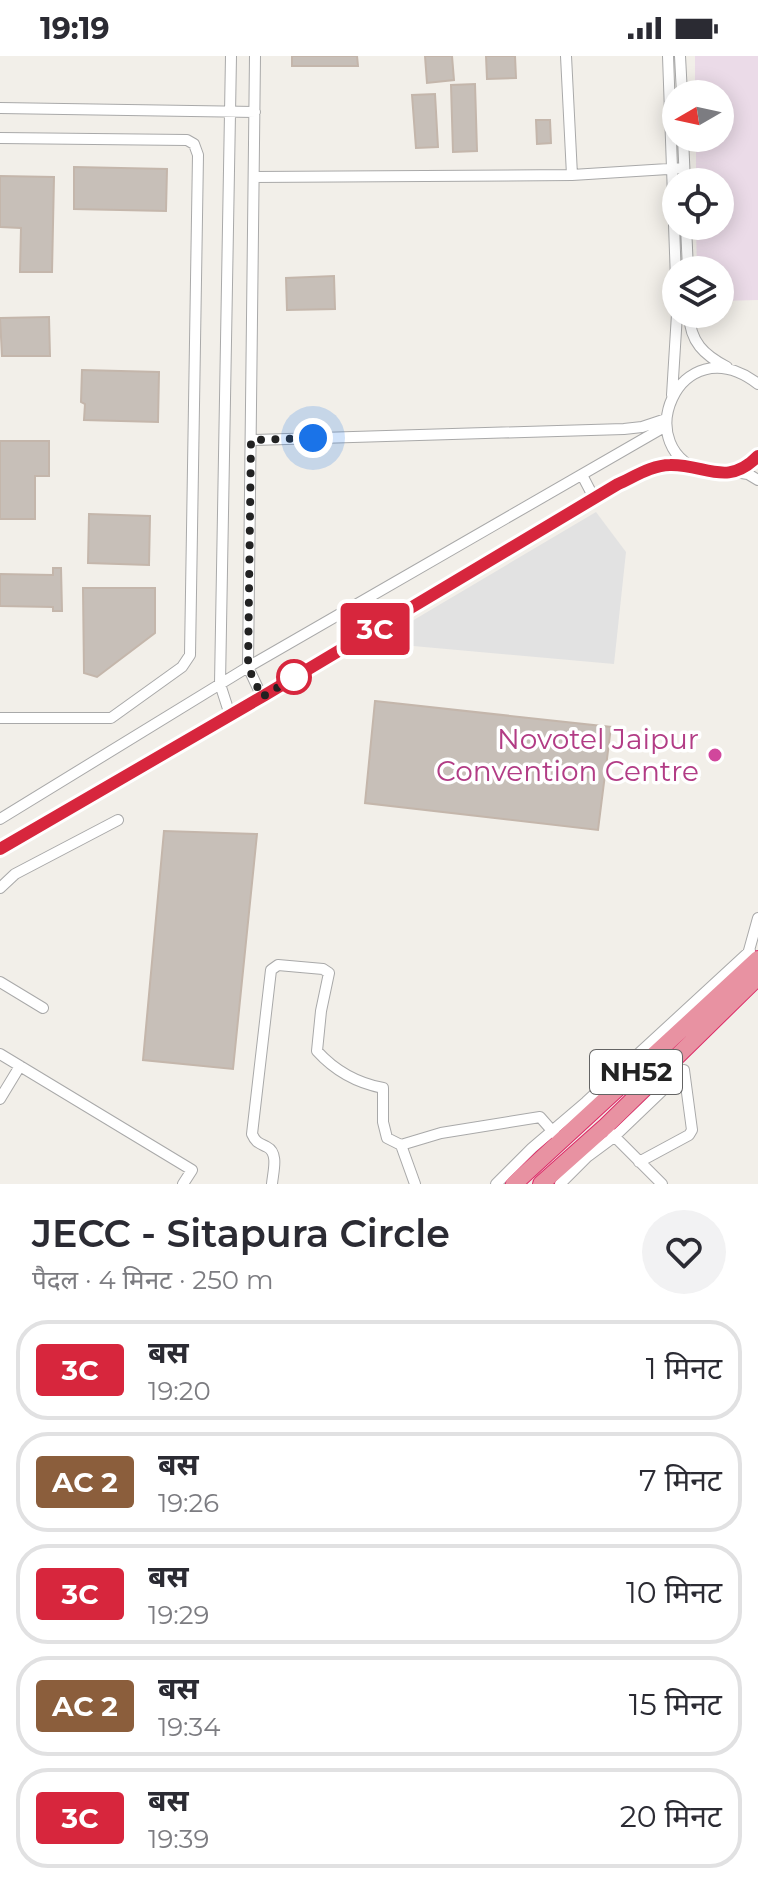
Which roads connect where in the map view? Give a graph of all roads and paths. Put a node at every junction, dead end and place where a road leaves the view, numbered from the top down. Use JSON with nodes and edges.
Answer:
{"nodes":[{"id":1,"x":231,"y":56,"type":"edge"},
{"id":2,"x":255,"y":56,"type":"edge"},
{"id":3,"x":566,"y":56,"type":"edge"},
{"id":4,"x":668,"y":56,"type":"edge"},
{"id":5,"x":680,"y":56,"type":"edge"},
{"id":6,"x":681,"y":80,"type":"edge"},
{"id":7,"x":0,"y":108,"type":"edge"},
{"id":8,"x":231,"y":111,"type":"junction"},
{"id":9,"x":255,"y":112,"type":"junction"},
{"id":10,"x":0,"y":138,"type":"edge"},
{"id":11,"x":683,"y":152,"type":"edge"},
{"id":12,"x":672,"y":168,"type":"edge"},
{"id":13,"x":684,"y":168,"type":"edge"},
{"id":14,"x":662,"y":169,"type":"edge"},
{"id":15,"x":572,"y":175,"type":"junction"},
{"id":16,"x":254,"y":177,"type":"junction"},
{"id":17,"x":676,"y":328,"type":"edge"},
{"id":18,"x":693,"y":328,"type":"edge"},
{"id":19,"x":728,"y":368,"type":"junction"},
{"id":20,"x":758,"y":384,"type":"edge"},
{"id":21,"x":671,"y":397,"type":"junction"},
{"id":22,"x":666,"y":422,"type":"junction"},
{"id":23,"x":251,"y":440,"type":"junction"},
{"id":24,"x":758,"y":456,"type":"edge"},
{"id":25,"x":695,"y":467,"type":"junction"},
{"id":26,"x":735,"y":472,"type":"junction"},
{"id":27,"x":582,"y":475,"type":"junction"},
{"id":28,"x":758,"y":480,"type":"edge"},
{"id":29,"x":594,"y":498,"type":"junction"},
{"id":30,"x":248,"y":667,"type":"junction"},
{"id":31,"x":220,"y":684,"type":"junction"},
{"id":32,"x":262,"y":697,"type":"junction"},
{"id":33,"x":230,"y":715,"type":"junction"},
{"id":34,"x":0,"y":718,"type":"edge"},
{"id":35,"x":0,"y":819,"type":"edge"},
{"id":36,"x":0,"y":849,"type":"edge"},
{"id":37,"x":0,"y":880,"type":"edge"},
{"id":38,"x":0,"y":888,"type":"edge"},
{"id":39,"x":758,"y":918,"type":"edge"},
{"id":40,"x":754,"y":955,"type":"edge"},
{"id":41,"x":758,"y":977,"type":"edge"},
{"id":42,"x":0,"y":982,"type":"edge"},
{"id":43,"x":43,"y":1008,"type":"dead end"},
{"id":44,"x":0,"y":1054,"type":"edge"},
{"id":45,"x":20,"y":1066,"type":"junction"},
{"id":46,"x":0,"y":1099,"type":"edge"},
{"id":47,"x":610,"y":1131,"type":"junction"},
{"id":48,"x":557,"y":1136,"type":"junction"},
{"id":49,"x":401,"y":1145,"type":"junction"},
{"id":50,"x":639,"y":1162,"type":"junction"},
{"id":51,"x":183,"y":1184,"type":"edge"},
{"id":52,"x":272,"y":1184,"type":"edge"},
{"id":53,"x":415,"y":1184,"type":"edge"},
{"id":54,"x":496,"y":1184,"type":"edge"},
{"id":55,"x":514,"y":1184,"type":"edge"},
{"id":56,"x":541,"y":1184,"type":"edge"},
{"id":57,"x":560,"y":1184,"type":"edge"},
{"id":58,"x":662,"y":1184,"type":"edge"}],
"edges":[{"from":1,"to":8,"type":"street"},
{"from":2,"to":9,"type":"street"},
{"from":3,"to":15,"type":"street"},
{"from":4,"to":12,"type":"street"},
{"from":5,"to":6,"type":"street"},
{"from":7,"to":8,"type":"street"},
{"from":8,"to":9,"type":"street"},
{"from":8,"to":31,"type":"street"},
{"from":9,"to":16,"type":"street"},
{"from":10,"to":34,"type":"street"},
{"from":11,"to":13,"type":"street"},
{"from":14,"to":15,"type":"street"},
{"from":15,"to":16,"type":"street"},
{"from":16,"to":23,"type":"street"},
{"from":17,"to":21,"type":"street"},
{"from":18,"to":19,"type":"street"},
{"from":19,"to":20,"type":"street"},
{"from":19,"to":21,"type":"street"},
{"from":21,"to":22,"type":"street"},
{"from":22,"to":23,"type":"street"},
{"from":22,"to":25,"type":"street"},
{"from":22,"to":27,"type":"street"},
{"from":23,"to":30,"type":"street"},
{"from":24,"to":26,"type":"street"},
{"from":25,"to":26,"type":"street"},
{"from":25,"to":29,"type":"street"},
{"from":26,"to":28,"type":"street"},
{"from":27,"to":29,"type":"street"},
{"from":27,"to":30,"type":"street"},
{"from":29,"to":32,"type":"street"},
{"from":30,"to":31,"type":"street"},
{"from":30,"to":32,"type":"street"},
{"from":31,"to":33,"type":"street"},
{"from":31,"to":35,"type":"street"},
{"from":32,"to":33,"type":"street"},
{"from":33,"to":36,"type":"street"},
{"from":37,"to":38,"type":"street"},
{"from":39,"to":40,"type":"street"},
{"from":40,"to":48,"type":"street"},
{"from":40,"to":48,"type":"highway","number":"NH52"},
{"from":41,"to":47,"type":"highway","number":"NH52"},
{"from":42,"to":43,"type":"street"},
{"from":44,"to":45,"type":"street"},
{"from":45,"to":46,"type":"street"},
{"from":45,"to":51,"type":"street"},
{"from":47,"to":50,"type":"street"},
{"from":47,"to":50,"type":"street"},
{"from":47,"to":56,"type":"highway","number":"NH52"},
{"from":47,"to":57,"type":"street"},
{"from":48,"to":49,"type":"street"},
{"from":48,"to":54,"type":"street"},
{"from":48,"to":55,"type":"highway","number":"NH52"},
{"from":49,"to":52,"type":"street"},
{"from":49,"to":53,"type":"street"},
{"from":50,"to":58,"type":"street"}]}
